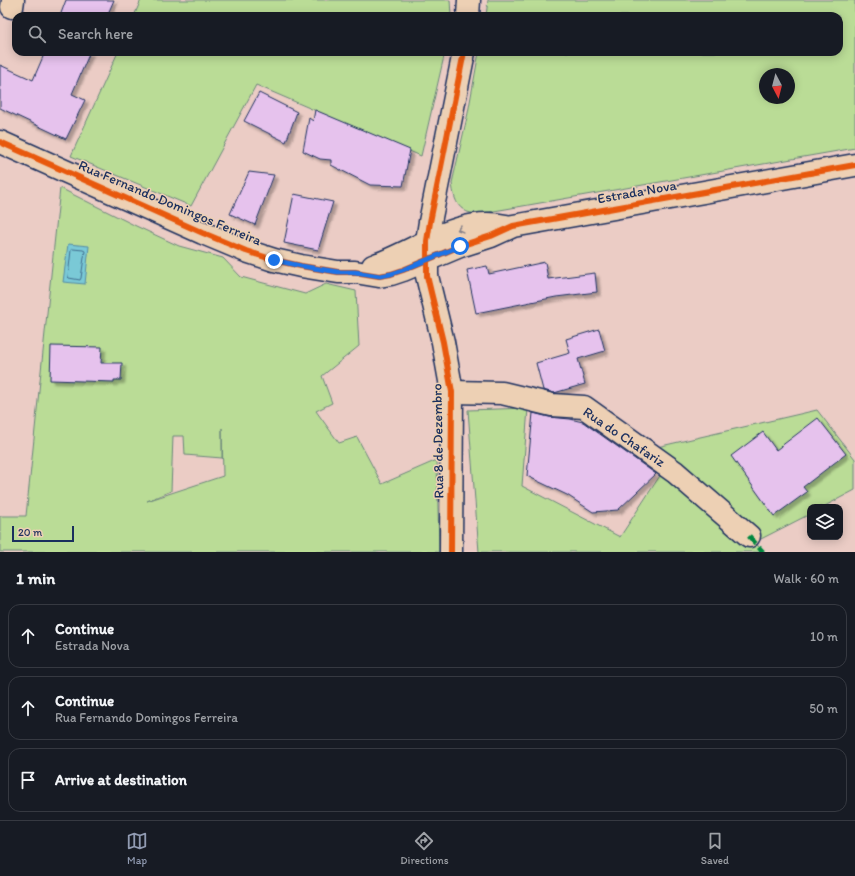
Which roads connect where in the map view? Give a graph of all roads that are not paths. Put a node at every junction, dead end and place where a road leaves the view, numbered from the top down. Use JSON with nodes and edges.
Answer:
{"nodes":[{"id":1,"x":469,"y":0,"type":"edge"},
{"id":2,"x":468,"y":12,"type":"edge"},
{"id":3,"x":463,"y":56,"type":"edge"},
{"id":4,"x":0,"y":142,"type":"edge"},
{"id":5,"x":855,"y":165,"type":"edge"},
{"id":6,"x":427,"y":250,"type":"junction"},
{"id":7,"x":452,"y":392,"type":"junction"},
{"id":8,"x":749,"y":536,"type":"dead end"},
{"id":9,"x":451,"y":552,"type":"edge"}],
"edges":[{"from":1,"to":2,"type":"street"},
{"from":3,"to":6,"type":"street","name":"Rua 8 de Dezembro"},
{"from":4,"to":6,"type":"street","name":"Rua Fernando Domingos Ferreira"},
{"from":5,"to":6,"type":"street","name":"Estrada Nova"},
{"from":6,"to":7,"type":"street","name":"Rua 8 de Dezembro"},
{"from":7,"to":8,"type":"street","name":"Rua do Chafariz"},
{"from":7,"to":9,"type":"street","name":"Rua 8 de Dezembro"}]}
